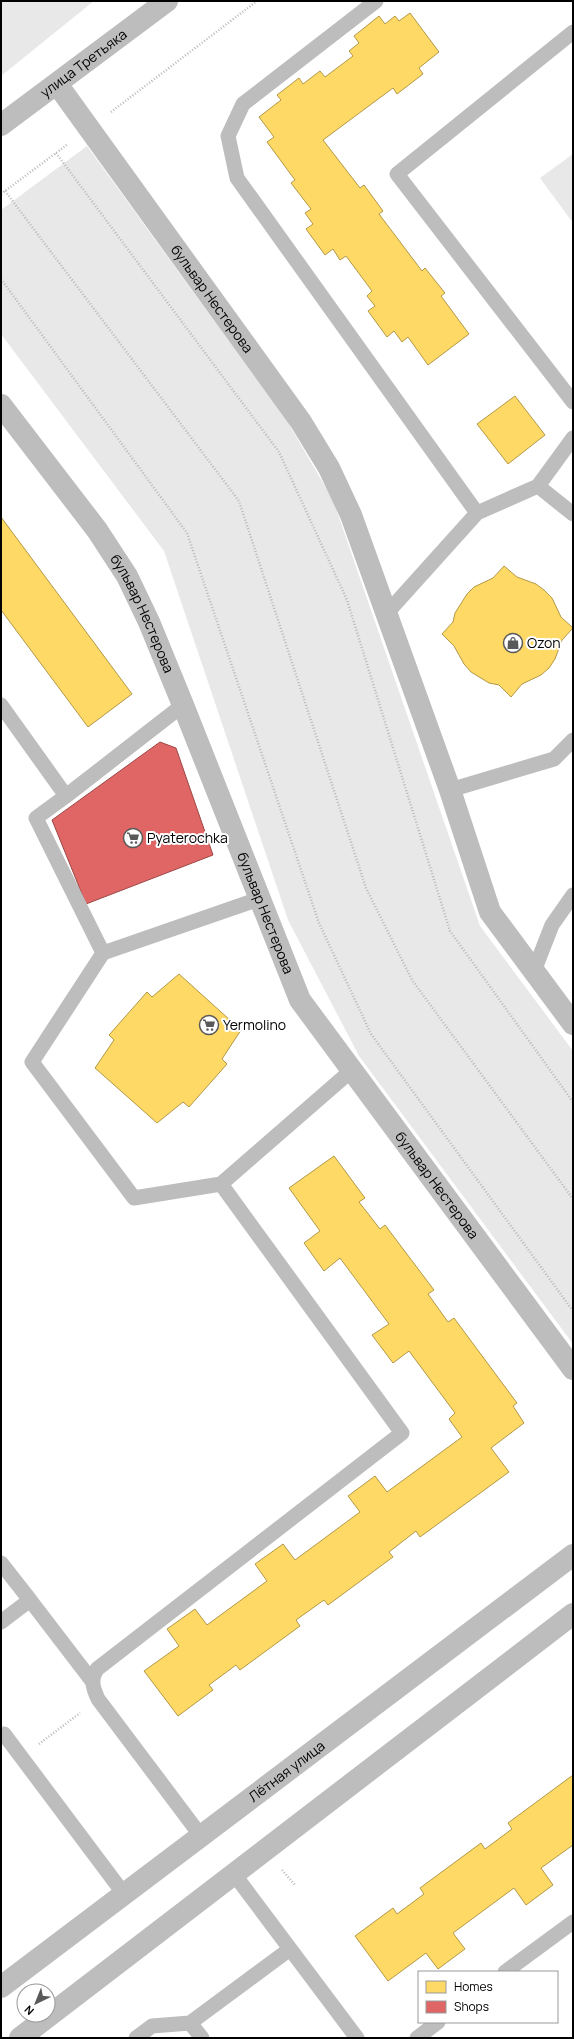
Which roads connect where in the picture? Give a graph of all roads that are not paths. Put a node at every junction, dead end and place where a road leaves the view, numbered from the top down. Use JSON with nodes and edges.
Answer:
{"nodes":[{"id":1,"x":167,"y":1,"type":"edge"},
{"id":2,"x":376,"y":1,"type":"edge"},
{"id":3,"x":573,"y":32,"type":"edge"},
{"id":4,"x":57,"y":84,"type":"junction"},
{"id":5,"x":1,"y":125,"type":"edge"},
{"id":6,"x":573,"y":402,"type":"edge"},
{"id":7,"x":1,"y":405,"type":"edge"},
{"id":8,"x":573,"y":438,"type":"edge"},
{"id":9,"x":538,"y":486,"type":"junction"},
{"id":10,"x":476,"y":513,"type":"junction"},
{"id":11,"x":573,"y":514,"type":"edge"},
{"id":12,"x":387,"y":613,"type":"junction"},
{"id":13,"x":183,"y":705,"type":"junction"},
{"id":14,"x":1,"y":706,"type":"edge"},
{"id":15,"x":573,"y":740,"type":"edge"},
{"id":16,"x":450,"y":790,"type":"junction"},
{"id":17,"x":66,"y":796,"type":"junction"},
{"id":18,"x":573,"y":895,"type":"edge"},
{"id":19,"x":259,"y":899,"type":"junction"},
{"id":20,"x":103,"y":952,"type":"junction"},
{"id":21,"x":534,"y":971,"type":"junction"},
{"id":22,"x":573,"y":1024,"type":"edge"},
{"id":23,"x":352,"y":1070,"type":"junction"},
{"id":24,"x":221,"y":1184,"type":"junction"},
{"id":25,"x":573,"y":1369,"type":"edge"},
{"id":26,"x":573,"y":1555,"type":"edge"},
{"id":27,"x":1,"y":1563,"type":"edge"},
{"id":28,"x":30,"y":1600,"type":"junction"},
{"id":29,"x":573,"y":1614,"type":"edge"},
{"id":30,"x":1,"y":1622,"type":"edge"},
{"id":31,"x":92,"y":1681,"type":"junction"},
{"id":32,"x":1,"y":1736,"type":"edge"},
{"id":33,"x":201,"y":1836,"type":"junction"},
{"id":34,"x":234,"y":1874,"type":"junction"},
{"id":35,"x":124,"y":1894,"type":"junction"},
{"id":36,"x":573,"y":1922,"type":"edge"},
{"id":37,"x":290,"y":1949,"type":"junction"},
{"id":38,"x":506,"y":1971,"type":"edge"},
{"id":39,"x":1,"y":1987,"type":"edge"},
{"id":40,"x":190,"y":2023,"type":"junction"},
{"id":41,"x":437,"y":2023,"type":"edge"},
{"id":42,"x":20,"y":2038,"type":"edge"},
{"id":43,"x":136,"y":2038,"type":"edge"},
{"id":44,"x":202,"y":2038,"type":"edge"},
{"id":45,"x":356,"y":2038,"type":"edge"},
{"id":46,"x":417,"y":2038,"type":"edge"}],
"edges":[{"from":1,"to":4,"type":"street","name":"улица Третьяка"},
{"from":2,"to":10,"type":"lane"},
{"from":3,"to":6,"type":"lane"},
{"from":4,"to":5,"type":"street","name":"улица Третьяка"},
{"from":4,"to":12,"type":"street","name":"бульвар Нестерова"},
{"from":7,"to":13,"type":"street","name":"бульвар Нестерова"},
{"from":8,"to":9,"type":"lane"},
{"from":9,"to":10,"type":"lane"},
{"from":9,"to":11,"type":"lane"},
{"from":10,"to":12,"type":"lane"},
{"from":12,"to":16,"type":"street","name":"бульвар Нестерова"},
{"from":13,"to":17,"type":"lane"},
{"from":13,"to":19,"type":"street","name":"бульвар Нестерова"},
{"from":14,"to":17,"type":"lane"},
{"from":15,"to":16,"type":"lane"},
{"from":16,"to":21,"type":"street","name":"бульвар Нестерова"},
{"from":17,"to":20,"type":"lane"},
{"from":18,"to":21,"type":"lane"},
{"from":19,"to":20,"type":"lane"},
{"from":19,"to":23,"type":"street","name":"бульвар Нестерова"},
{"from":20,"to":24,"type":"lane"},
{"from":21,"to":22,"type":"street","name":"бульвар Нестерова"},
{"from":23,"to":24,"type":"lane"},
{"from":23,"to":25,"type":"street","name":"бульвар Нестерова"},
{"from":24,"to":31,"type":"lane"},
{"from":26,"to":33,"type":"street","name":"Лётная улица"},
{"from":27,"to":28,"type":"lane"},
{"from":28,"to":30,"type":"lane"},
{"from":28,"to":31,"type":"lane"},
{"from":29,"to":34,"type":"street"},
{"from":31,"to":33,"type":"lane"},
{"from":32,"to":35,"type":"lane"},
{"from":33,"to":35,"type":"street","name":"Лётная улица"},
{"from":34,"to":37,"type":"lane"},
{"from":34,"to":42,"type":"street"},
{"from":35,"to":39,"type":"street","name":"Лётная улица"},
{"from":36,"to":38,"type":"lane"},
{"from":37,"to":40,"type":"lane"},
{"from":37,"to":45,"type":"lane"},
{"from":40,"to":43,"type":"lane"},
{"from":40,"to":44,"type":"lane"},
{"from":41,"to":46,"type":"lane"}]}
